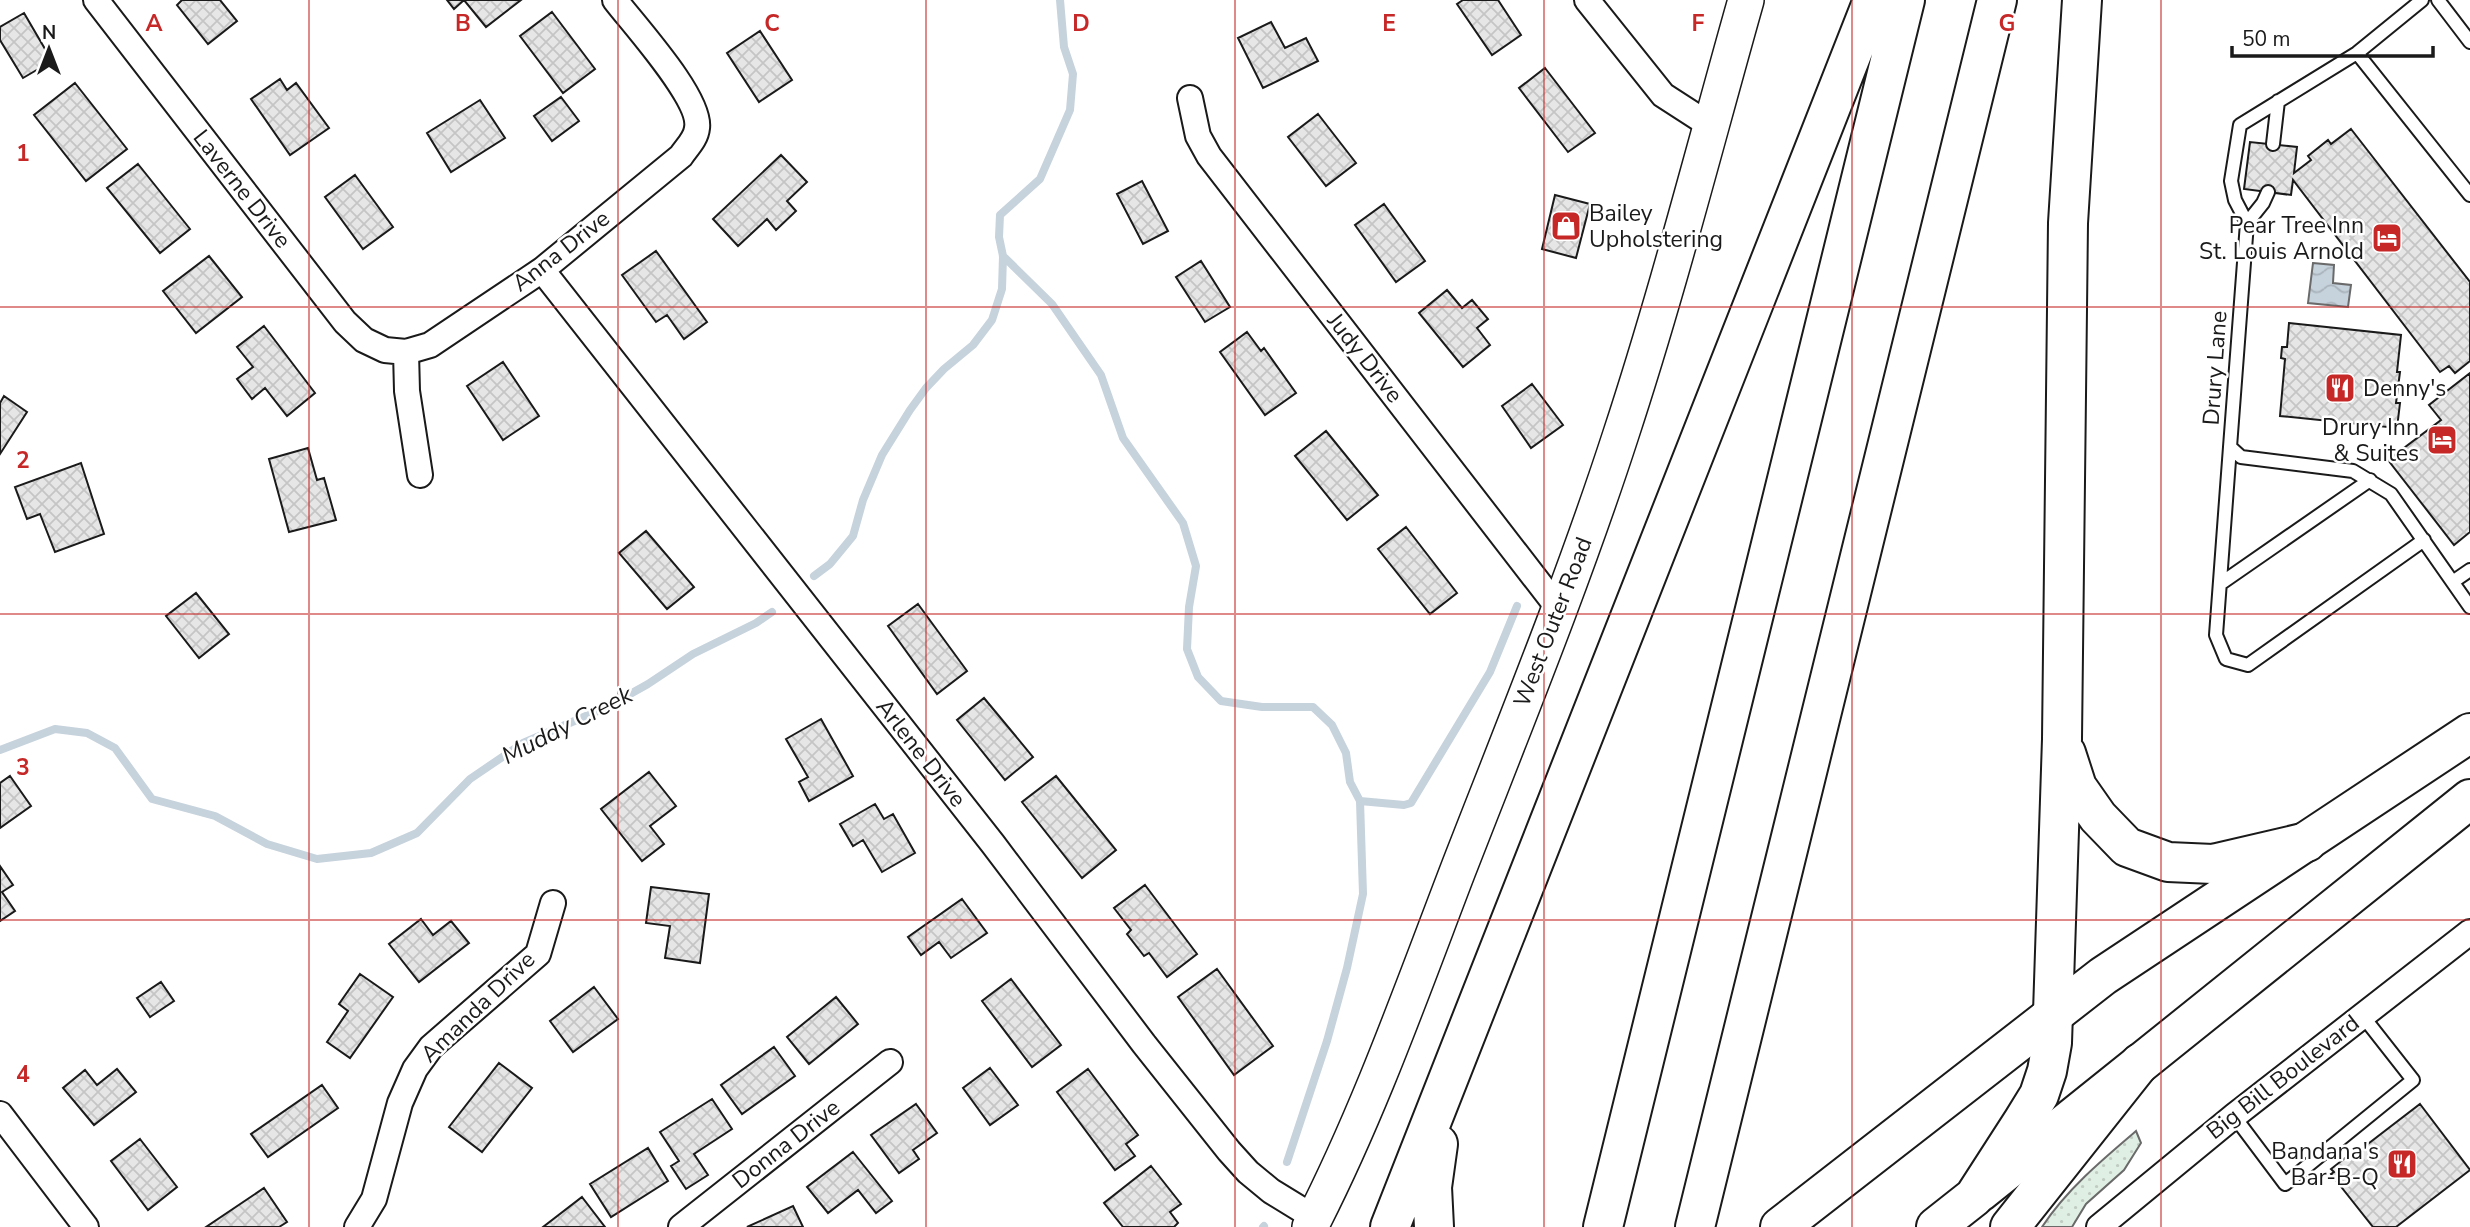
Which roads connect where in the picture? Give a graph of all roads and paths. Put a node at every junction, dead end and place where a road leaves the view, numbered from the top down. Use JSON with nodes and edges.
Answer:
{"nodes":[{"id":1,"x":96,"y":0,"type":"edge"},
{"id":2,"x":615,"y":0,"type":"edge"},
{"id":3,"x":1587,"y":0,"type":"edge"},
{"id":4,"x":1746,"y":0,"type":"edge"},
{"id":5,"x":1873,"y":0,"type":"edge"},
{"id":6,"x":1905,"y":0,"type":"edge"},
{"id":7,"x":1997,"y":0,"type":"edge"},
{"id":8,"x":2082,"y":0,"type":"edge"},
{"id":9,"x":2422,"y":0,"type":"edge"},
{"id":10,"x":2438,"y":0,"type":"edge"},
{"id":11,"x":2470,"y":42,"type":"edge"},
{"id":12,"x":2357,"y":53,"type":"junction"},
{"id":13,"x":1190,"y":98,"type":"dead end"},
{"id":14,"x":2278,"y":101,"type":"junction"},
{"id":15,"x":1710,"y":126,"type":"junction"},
{"id":16,"x":2273,"y":144,"type":"dead end"},
{"id":17,"x":2268,"y":192,"type":"dead end"},
{"id":18,"x":2470,"y":195,"type":"edge"},
{"id":19,"x":2248,"y":223,"type":"junction"},
{"id":20,"x":542,"y":270,"type":"junction"},
{"id":21,"x":406,"y":352,"type":"junction"},
{"id":22,"x":2230,"y":447,"type":"junction"},
{"id":23,"x":420,"y":475,"type":"dead end"},
{"id":24,"x":2370,"y":481,"type":"junction"},
{"id":25,"x":2424,"y":540,"type":"junction"},
{"id":26,"x":2470,"y":570,"type":"edge"},
{"id":27,"x":2454,"y":581,"type":"junction"},
{"id":28,"x":2220,"y":584,"type":"junction"},
{"id":29,"x":2470,"y":593,"type":"edge"},
{"id":30,"x":2470,"y":607,"type":"edge"},
{"id":31,"x":1559,"y":608,"type":"junction"},
{"id":32,"x":2469,"y":731,"type":"edge"},
{"id":33,"x":2062,"y":739,"type":"junction"},
{"id":34,"x":2470,"y":799,"type":"edge"},
{"id":35,"x":2307,"y":842,"type":"junction"},
{"id":36,"x":553,"y":903,"type":"dead end"},
{"id":37,"x":2470,"y":932,"type":"edge"},
{"id":38,"x":2053,"y":1014,"type":"junction"},
{"id":39,"x":2362,"y":1015,"type":"junction"},
{"id":40,"x":890,"y":1062,"type":"dead end"},
{"id":41,"x":2140,"y":1063,"type":"junction"},
{"id":42,"x":1447,"y":1087,"type":"junction"},
{"id":43,"x":0,"y":1114,"type":"edge"},
{"id":44,"x":2234,"y":1116,"type":"junction"},
{"id":45,"x":1974,"y":1197,"type":"junction"},
{"id":46,"x":1313,"y":1223,"type":"edge"},
{"id":47,"x":1785,"y":1224,"type":"edge"},
{"id":48,"x":86,"y":1227,"type":"edge"},
{"id":49,"x":356,"y":1227,"type":"edge"},
{"id":50,"x":681,"y":1227,"type":"edge"},
{"id":51,"x":1390,"y":1227,"type":"edge"},
{"id":52,"x":1434,"y":1227,"type":"edge"},
{"id":53,"x":1603,"y":1227,"type":"edge"},
{"id":54,"x":1695,"y":1227,"type":"edge"},
{"id":55,"x":1936,"y":1227,"type":"edge"},
{"id":56,"x":2010,"y":1227,"type":"edge"},
{"id":57,"x":2099,"y":1227,"type":"edge"}],
"edges":[{"from":1,"to":21,"type":"street","name":"Laverne Drive"},
{"from":2,"to":20,"type":"street","name":"Anna Drive"},
{"from":3,"to":15,"type":"street"},
{"from":4,"to":15,"type":"street","name":"West Outer Road"},
{"from":5,"to":42,"type":"main road"},
{"from":6,"to":53,"type":"main road"},
{"from":7,"to":54,"type":"main road"},
{"from":8,"to":33,"type":"main road"},
{"from":9,"to":12,"type":"lane"},
{"from":10,"to":11,"type":"lane"},
{"from":12,"to":14,"type":"lane"},
{"from":12,"to":18,"type":"lane"},
{"from":13,"to":31,"type":"street","name":"Judy Drive"},
{"from":14,"to":16,"type":"lane"},
{"from":14,"to":19,"type":"lane"},
{"from":15,"to":31,"type":"street","name":"West Outer Road"},
{"from":17,"to":19,"type":"lane"},
{"from":19,"to":22,"type":"lane","name":"Drury Lane"},
{"from":20,"to":21,"type":"street","name":"Anna Drive"},
{"from":20,"to":46,"type":"street","name":"Arlene Drive"},
{"from":21,"to":23,"type":"street"},
{"from":22,"to":24,"type":"lane","name":"Drury Lane"},
{"from":22,"to":28,"type":"lane"},
{"from":24,"to":25,"type":"lane","name":"Drury Lane"},
{"from":24,"to":28,"type":"lane"},
{"from":25,"to":27,"type":"lane","name":"Drury Lane"},
{"from":25,"to":28,"type":"lane"},
{"from":26,"to":27,"type":"lane"},
{"from":27,"to":29,"type":"lane","name":"Drury Lane"},
{"from":27,"to":30,"type":"lane","name":"Drury Lane"},
{"from":31,"to":46,"type":"street","name":"West Outer Road"},
{"from":32,"to":35,"type":"main road"},
{"from":33,"to":35,"type":"main road"},
{"from":33,"to":38,"type":"main road"},
{"from":34,"to":41,"type":"main road"},
{"from":35,"to":38,"type":"main road"},
{"from":36,"to":49,"type":"street","name":"Amanda Drive"},
{"from":37,"to":39,"type":"street","name":"Big Bill Boulevard"},
{"from":38,"to":45,"type":"main road"},
{"from":38,"to":47,"type":"main road"},
{"from":39,"to":44,"type":"street","name":"Big Bill Boulevard"},
{"from":39,"to":44,"type":"lane"},
{"from":40,"to":50,"type":"street","name":"Donna Drive"},
{"from":41,"to":45,"type":"main road"},
{"from":41,"to":56,"type":"main road"},
{"from":42,"to":51,"type":"main road"},
{"from":42,"to":52,"type":"main road"},
{"from":43,"to":48,"type":"street"},
{"from":44,"to":57,"type":"street","name":"Big Bill Boulevard"},
{"from":45,"to":55,"type":"main road"}]}
